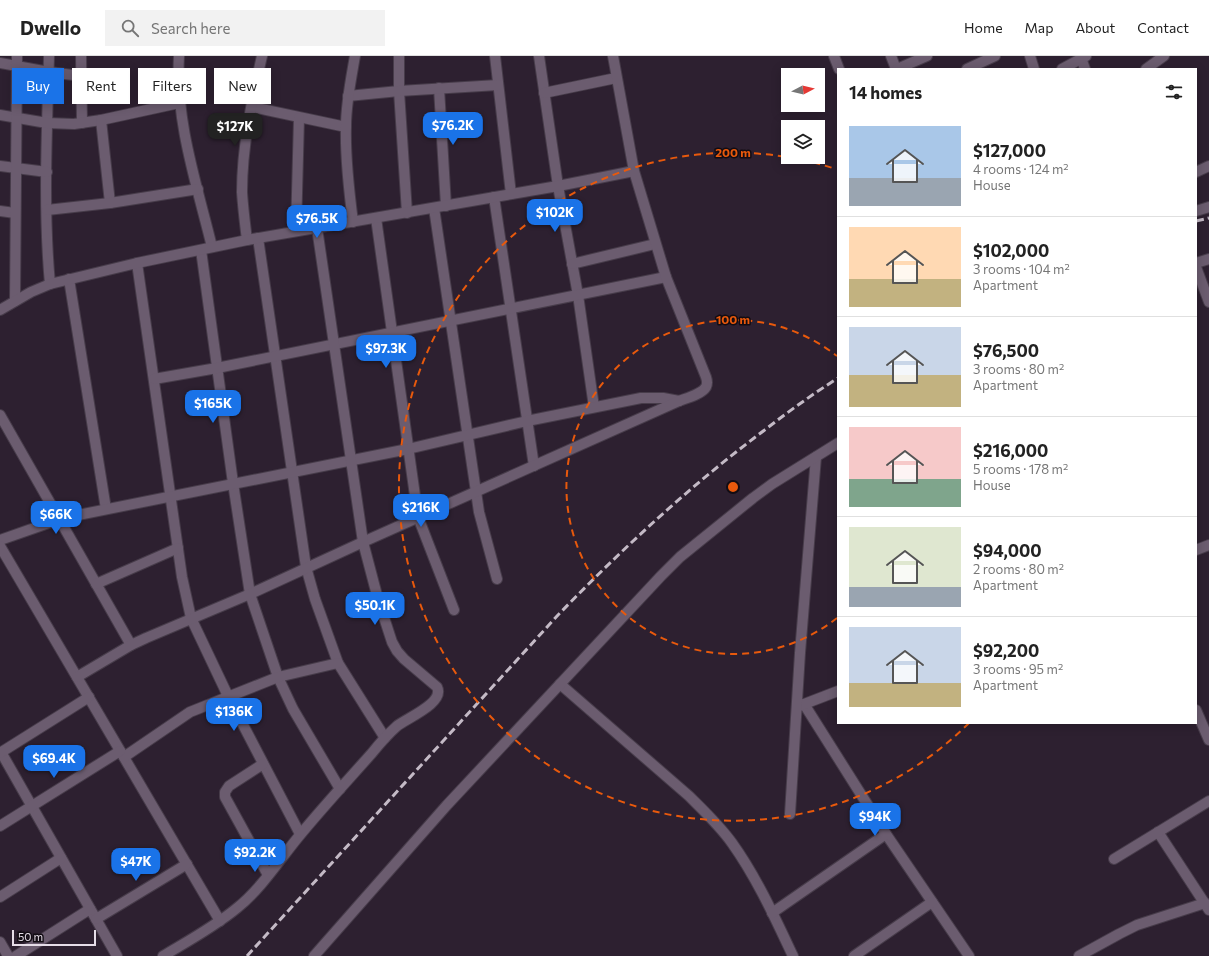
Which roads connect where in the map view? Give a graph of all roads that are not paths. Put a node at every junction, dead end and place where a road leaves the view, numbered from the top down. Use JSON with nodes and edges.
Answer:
{"nodes":[{"id":1,"x":49,"y":56,"type":"edge"},
{"id":2,"x":82,"y":56,"type":"edge"},
{"id":3,"x":179,"y":56,"type":"edge"},
{"id":4,"x":262,"y":56,"type":"edge"},
{"id":5,"x":356,"y":56,"type":"edge"},
{"id":6,"x":399,"y":56,"type":"edge"},
{"id":7,"x":495,"y":56,"type":"edge"},
{"id":8,"x":539,"y":56,"type":"edge"},
{"id":9,"x":613,"y":56,"type":"edge"},
{"id":10,"x":834,"y":56,"type":"edge"},
{"id":11,"x":891,"y":56,"type":"edge"},
{"id":12,"x":927,"y":56,"type":"edge"},
{"id":13,"x":995,"y":56,"type":"edge"},
{"id":14,"x":1030,"y":56,"type":"edge"},
{"id":15,"x":1164,"y":56,"type":"edge"},
{"id":16,"x":1083,"y":57,"type":"edge"},
{"id":17,"x":17,"y":61,"type":"edge"},
{"id":18,"x":0,"y":63,"type":"edge"},
{"id":19,"x":37,"y":68,"type":"edge"},
{"id":20,"x":49,"y":68,"type":"edge"},
{"id":21,"x":81,"y":68,"type":"edge"},
{"id":22,"x":178,"y":68,"type":"edge"},
{"id":23,"x":839,"y":68,"type":"edge"},
{"id":24,"x":896,"y":68,"type":"edge"},
{"id":25,"x":898,"y":68,"type":"edge"},
{"id":26,"x":969,"y":68,"type":"edge"},
{"id":27,"x":1034,"y":68,"type":"edge"},
{"id":28,"x":1064,"y":68,"type":"edge"},
{"id":29,"x":1085,"y":68,"type":"edge"},
{"id":30,"x":1147,"y":68,"type":"edge"},
{"id":31,"x":616,"y":78,"type":"junction"},
{"id":32,"x":498,"y":85,"type":"junction"},
{"id":33,"x":439,"y":88,"type":"junction"},
{"id":34,"x":399,"y":91,"type":"junction"},
{"id":35,"x":544,"y":93,"type":"junction"},
{"id":36,"x":348,"y":96,"type":"junction"},
{"id":37,"x":48,"y":104,"type":"edge"},
{"id":38,"x":82,"y":104,"type":"edge"},
{"id":39,"x":174,"y":104,"type":"edge"},
{"id":40,"x":179,"y":104,"type":"edge"},
{"id":41,"x":252,"y":107,"type":"junction"},
{"id":42,"x":0,"y":115,"type":"edge"},
{"id":43,"x":16,"y":118,"type":"junction"},
{"id":44,"x":298,"y":118,"type":"junction"},
{"id":45,"x":101,"y":120,"type":"junction"},
{"id":46,"x":47,"y":123,"type":"junction"},
{"id":47,"x":82,"y":123,"type":"junction"},
{"id":48,"x":346,"y":127,"type":"junction"},
{"id":49,"x":0,"y":166,"type":"edge"},
{"id":50,"x":1209,"y":166,"type":"edge"},
{"id":51,"x":15,"y":168,"type":"junction"},
{"id":52,"x":634,"y":171,"type":"junction"},
{"id":53,"x":47,"y":172,"type":"junction"},
{"id":54,"x":1197,"y":172,"type":"edge"},
{"id":55,"x":558,"y":186,"type":"junction"},
{"id":56,"x":198,"y":189,"type":"junction"},
{"id":57,"x":511,"y":194,"type":"junction"},
{"id":58,"x":494,"y":197,"type":"junction"},
{"id":59,"x":110,"y":203,"type":"junction"},
{"id":60,"x":446,"y":206,"type":"junction"},
{"id":61,"x":1209,"y":207,"type":"edge"},
{"id":62,"x":434,"y":208,"type":"junction"},
{"id":63,"x":47,"y":210,"type":"junction"},
{"id":64,"x":0,"y":211,"type":"edge"},
{"id":65,"x":1197,"y":211,"type":"edge"},
{"id":66,"x":407,"y":212,"type":"junction"},
{"id":67,"x":15,"y":213,"type":"junction"},
{"id":68,"x":376,"y":218,"type":"junction"},
{"id":69,"x":353,"y":222,"type":"junction"},
{"id":70,"x":317,"y":228,"type":"junction"},
{"id":71,"x":296,"y":231,"type":"junction"},
{"id":72,"x":258,"y":238,"type":"junction"},
{"id":73,"x":247,"y":240,"type":"junction"},
{"id":74,"x":655,"y":244,"type":"junction"},
{"id":75,"x":212,"y":247,"type":"junction"},
{"id":76,"x":201,"y":250,"type":"junction"},
{"id":77,"x":1209,"y":259,"type":"edge"},
{"id":78,"x":137,"y":263,"type":"junction"},
{"id":79,"x":1197,"y":263,"type":"edge"},
{"id":80,"x":572,"y":264,"type":"junction"},
{"id":81,"x":1197,"y":270,"type":"edge"},
{"id":82,"x":666,"y":277,"type":"junction"},
{"id":83,"x":69,"y":279,"type":"junction"},
{"id":84,"x":50,"y":284,"type":"junction"},
{"id":85,"x":578,"y":294,"type":"junction"},
{"id":86,"x":14,"y":301,"type":"junction"},
{"id":87,"x":1209,"y":302,"type":"edge"},
{"id":88,"x":510,"y":308,"type":"junction"},
{"id":89,"x":0,"y":310,"type":"edge"},
{"id":90,"x":452,"y":320,"type":"junction"},
{"id":91,"x":392,"y":332,"type":"junction"},
{"id":92,"x":334,"y":344,"type":"junction"},
{"id":93,"x":276,"y":356,"type":"junction"},
{"id":94,"x":217,"y":368,"type":"junction"},
{"id":95,"x":154,"y":379,"type":"junction"},
{"id":96,"x":679,"y":401,"type":"junction"},
{"id":97,"x":594,"y":407,"type":"junction"},
{"id":98,"x":0,"y":415,"type":"edge"},
{"id":99,"x":527,"y":421,"type":"junction"},
{"id":100,"x":468,"y":435,"type":"junction"},
{"id":101,"x":837,"y":443,"type":"edge"},
{"id":102,"x":408,"y":449,"type":"junction"},
{"id":103,"x":816,"y":457,"type":"junction"},
{"id":104,"x":351,"y":460,"type":"junction"},
{"id":105,"x":534,"y":466,"type":"junction"},
{"id":106,"x":293,"y":472,"type":"junction"},
{"id":107,"x":233,"y":483,"type":"junction"},
{"id":108,"x":476,"y":492,"type":"junction"},
{"id":109,"x":170,"y":496,"type":"junction"},
{"id":110,"x":106,"y":509,"type":"junction"},
{"id":111,"x":418,"y":517,"type":"junction"},
{"id":112,"x":60,"y":519,"type":"junction"},
{"id":113,"x":0,"y":540,"type":"edge"},
{"id":114,"x":363,"y":542,"type":"junction"},
{"id":115,"x":1209,"y":545,"type":"edge"},
{"id":116,"x":0,"y":546,"type":"edge"},
{"id":117,"x":178,"y":548,"type":"junction"},
{"id":118,"x":1197,"y":550,"type":"edge"},
{"id":119,"x":306,"y":567,"type":"junction"},
{"id":120,"x":497,"y":579,"type":"dead end"},
{"id":121,"x":96,"y":584,"type":"junction"},
{"id":122,"x":250,"y":594,"type":"junction"},
{"id":123,"x":454,"y":610,"type":"dead end"},
{"id":124,"x":191,"y":618,"type":"junction"},
{"id":125,"x":131,"y":645,"type":"junction"},
{"id":126,"x":338,"y":663,"type":"junction"},
{"id":127,"x":77,"y":677,"type":"junction"},
{"id":128,"x":278,"y":677,"type":"junction"},
{"id":129,"x":560,"y":684,"type":"junction"},
{"id":130,"x":837,"y":691,"type":"edge"},
{"id":131,"x":228,"y":696,"type":"junction"},
{"id":132,"x":89,"y":697,"type":"junction"},
{"id":133,"x":800,"y":705,"type":"junction"},
{"id":134,"x":1197,"y":712,"type":"edge"},
{"id":135,"x":385,"y":738,"type":"junction"},
{"id":136,"x":1209,"y":740,"type":"edge"},
{"id":137,"x":0,"y":752,"type":"edge"},
{"id":138,"x":122,"y":754,"type":"junction"},
{"id":139,"x":263,"y":764,"type":"junction"},
{"id":140,"x":340,"y":789,"type":"junction"},
{"id":141,"x":1209,"y":801,"type":"edge"},
{"id":142,"x":32,"y":806,"type":"junction"},
{"id":143,"x":790,"y":814,"type":"dead end"},
{"id":144,"x":0,"y":826,"type":"edge"},
{"id":145,"x":1158,"y":832,"type":"junction"},
{"id":146,"x":300,"y":834,"type":"junction"},
{"id":147,"x":886,"y":834,"type":"junction"},
{"id":148,"x":61,"y":858,"type":"junction"},
{"id":149,"x":1114,"y":859,"type":"dead end"},
{"id":150,"x":187,"y":864,"type":"junction"},
{"id":151,"x":268,"y":875,"type":"junction"},
{"id":152,"x":0,"y":897,"type":"edge"},
{"id":153,"x":932,"y":902,"type":"junction"},
{"id":154,"x":1207,"y":906,"type":"edge"},
{"id":155,"x":90,"y":909,"type":"junction"},
{"id":156,"x":772,"y":913,"type":"junction"},
{"id":157,"x":96,"y":919,"type":"junction"},
{"id":158,"x":220,"y":921,"type":"junction"},
{"id":159,"x":0,"y":942,"type":"edge"},
{"id":160,"x":9,"y":956,"type":"edge"},
{"id":161,"x":117,"y":956,"type":"edge"},
{"id":162,"x":163,"y":956,"type":"edge"},
{"id":163,"x":314,"y":956,"type":"edge"},
{"id":164,"x":793,"y":956,"type":"edge"},
{"id":165,"x":854,"y":956,"type":"edge"},
{"id":166,"x":969,"y":956,"type":"edge"},
{"id":167,"x":1079,"y":956,"type":"edge"}],
"edges":[{"from":1,"to":20,"type":"street"},
{"from":2,"to":21,"type":"street"},
{"from":3,"to":22,"type":"street"},
{"from":4,"to":41,"type":"street"},
{"from":5,"to":36,"type":"street"},
{"from":6,"to":34,"type":"street"},
{"from":7,"to":32,"type":"street"},
{"from":8,"to":35,"type":"street"},
{"from":9,"to":31,"type":"street"},
{"from":10,"to":23,"type":"street"},
{"from":11,"to":24,"type":"street"},
{"from":12,"to":25,"type":"street"},
{"from":13,"to":26,"type":"street"},
{"from":14,"to":27,"type":"street"},
{"from":15,"to":30,"type":"street"},
{"from":16,"to":28,"type":"street"},
{"from":16,"to":29,"type":"street"},
{"from":17,"to":18,"type":"street"},
{"from":17,"to":19,"type":"street"},
{"from":17,"to":43,"type":"street"},
{"from":31,"to":35,"type":"street"},
{"from":31,"to":52,"type":"street"},
{"from":32,"to":33,"type":"street"},
{"from":32,"to":57,"type":"street"},
{"from":33,"to":34,"type":"street"},
{"from":33,"to":60,"type":"street"},
{"from":34,"to":36,"type":"street"},
{"from":34,"to":66,"type":"street"},
{"from":35,"to":55,"type":"street"},
{"from":36,"to":48,"type":"street"},
{"from":37,"to":46,"type":"street"},
{"from":38,"to":47,"type":"street"},
{"from":39,"to":45,"type":"street"},
{"from":40,"to":56,"type":"street"},
{"from":41,"to":44,"type":"street"},
{"from":41,"to":73,"type":"street"},
{"from":42,"to":43,"type":"street"},
{"from":43,"to":46,"type":"street"},
{"from":43,"to":51,"type":"street"},
{"from":44,"to":48,"type":"street"},
{"from":44,"to":71,"type":"street"},
{"from":45,"to":47,"type":"street"},
{"from":45,"to":59,"type":"street"},
{"from":46,"to":47,"type":"street"},
{"from":46,"to":53,"type":"street"},
{"from":48,"to":69,"type":"street"},
{"from":49,"to":51,"type":"street"},
{"from":50,"to":54,"type":"street"},
{"from":51,"to":53,"type":"street"},
{"from":51,"to":67,"type":"street"},
{"from":52,"to":55,"type":"street"},
{"from":52,"to":74,"type":"street"},
{"from":53,"to":63,"type":"street"},
{"from":55,"to":57,"type":"street"},
{"from":55,"to":80,"type":"street"},
{"from":56,"to":59,"type":"street"},
{"from":56,"to":75,"type":"street"},
{"from":57,"to":58,"type":"street"},
{"from":58,"to":60,"type":"street"},
{"from":58,"to":88,"type":"street"},
{"from":59,"to":63,"type":"street"},
{"from":60,"to":62,"type":"street"},
{"from":61,"to":65,"type":"street"},
{"from":62,"to":66,"type":"street"},
{"from":62,"to":90,"type":"street"},
{"from":63,"to":84,"type":"street"},
{"from":64,"to":67,"type":"street"},
{"from":66,"to":68,"type":"street"},
{"from":67,"to":86,"type":"street"},
{"from":68,"to":69,"type":"street"},
{"from":68,"to":91,"type":"street"},
{"from":69,"to":70,"type":"street"},
{"from":70,"to":71,"type":"street"},
{"from":70,"to":92,"type":"street"},
{"from":71,"to":72,"type":"street"},
{"from":72,"to":73,"type":"street"},
{"from":72,"to":93,"type":"street"},
{"from":73,"to":75,"type":"street"},
{"from":74,"to":80,"type":"street"},
{"from":74,"to":82,"type":"street"},
{"from":75,"to":76,"type":"street"},
{"from":76,"to":78,"type":"street"},
{"from":76,"to":94,"type":"street"},
{"from":77,"to":79,"type":"street"},
{"from":78,"to":83,"type":"street"},
{"from":78,"to":95,"type":"street"},
{"from":80,"to":85,"type":"street"},
{"from":81,"to":87,"type":"street"},
{"from":82,"to":85,"type":"street"},
{"from":82,"to":96,"type":"street"},
{"from":83,"to":84,"type":"street"},
{"from":83,"to":110,"type":"street"},
{"from":84,"to":86,"type":"street"},
{"from":85,"to":88,"type":"street"},
{"from":85,"to":97,"type":"street"},
{"from":86,"to":89,"type":"street"},
{"from":88,"to":90,"type":"street"},
{"from":88,"to":99,"type":"street"},
{"from":90,"to":91,"type":"street"},
{"from":90,"to":100,"type":"street"},
{"from":91,"to":92,"type":"street"},
{"from":91,"to":102,"type":"street"},
{"from":92,"to":93,"type":"street"},
{"from":92,"to":104,"type":"street"},
{"from":93,"to":94,"type":"street"},
{"from":93,"to":106,"type":"street"},
{"from":94,"to":95,"type":"street"},
{"from":94,"to":107,"type":"street"},
{"from":95,"to":109,"type":"street"},
{"from":96,"to":97,"type":"street"},
{"from":96,"to":105,"type":"street"},
{"from":97,"to":99,"type":"street"},
{"from":98,"to":112,"type":"street"},
{"from":99,"to":100,"type":"street"},
{"from":99,"to":105,"type":"street"},
{"from":100,"to":102,"type":"street"},
{"from":100,"to":108,"type":"street"},
{"from":101,"to":103,"type":"street"},
{"from":102,"to":104,"type":"street"},
{"from":102,"to":111,"type":"street"},
{"from":103,"to":129,"type":"street"},
{"from":103,"to":133,"type":"street"},
{"from":104,"to":106,"type":"street"},
{"from":104,"to":114,"type":"street"},
{"from":105,"to":108,"type":"street"},
{"from":106,"to":107,"type":"street"},
{"from":106,"to":119,"type":"street"},
{"from":107,"to":109,"type":"street"},
{"from":107,"to":122,"type":"street"},
{"from":108,"to":111,"type":"street"},
{"from":108,"to":120,"type":"street"},
{"from":109,"to":110,"type":"street"},
{"from":109,"to":117,"type":"street"},
{"from":110,"to":112,"type":"street"},
{"from":111,"to":114,"type":"street"},
{"from":111,"to":123,"type":"street"},
{"from":112,"to":113,"type":"street"},
{"from":112,"to":121,"type":"street"},
{"from":114,"to":119,"type":"street"},
{"from":114,"to":135,"type":"street"},
{"from":115,"to":118,"type":"street"},
{"from":116,"to":127,"type":"street"},
{"from":117,"to":121,"type":"street"},
{"from":117,"to":124,"type":"street"},
{"from":119,"to":122,"type":"street"},
{"from":119,"to":126,"type":"street"},
{"from":121,"to":125,"type":"street"},
{"from":122,"to":124,"type":"street"},
{"from":122,"to":128,"type":"street"},
{"from":124,"to":125,"type":"street"},
{"from":124,"to":131,"type":"street"},
{"from":125,"to":127,"type":"street"},
{"from":126,"to":128,"type":"street"},
{"from":126,"to":135,"type":"street"},
{"from":127,"to":132,"type":"street"},
{"from":128,"to":131,"type":"street"},
{"from":128,"to":140,"type":"street"},
{"from":129,"to":156,"type":"street"},
{"from":129,"to":163,"type":"street"},
{"from":130,"to":133,"type":"street"},
{"from":131,"to":138,"type":"street"},
{"from":131,"to":139,"type":"street"},
{"from":132,"to":137,"type":"street"},
{"from":132,"to":138,"type":"street"},
{"from":133,"to":143,"type":"street"},
{"from":133,"to":147,"type":"street"},
{"from":134,"to":136,"type":"street"},
{"from":135,"to":140,"type":"street"},
{"from":137,"to":142,"type":"street"},
{"from":138,"to":142,"type":"street"},
{"from":138,"to":150,"type":"street"},
{"from":139,"to":146,"type":"street"},
{"from":139,"to":151,"type":"street"},
{"from":140,"to":146,"type":"street"},
{"from":141,"to":145,"type":"street"},
{"from":142,"to":144,"type":"street"},
{"from":142,"to":148,"type":"street"},
{"from":145,"to":149,"type":"street"},
{"from":145,"to":154,"type":"street"},
{"from":146,"to":151,"type":"street"},
{"from":147,"to":153,"type":"street"},
{"from":147,"to":156,"type":"street"},
{"from":148,"to":152,"type":"street"},
{"from":148,"to":155,"type":"street"},
{"from":150,"to":157,"type":"street"},
{"from":150,"to":158,"type":"street"},
{"from":151,"to":158,"type":"street"},
{"from":153,"to":165,"type":"street"},
{"from":153,"to":166,"type":"street"},
{"from":154,"to":167,"type":"street"},
{"from":155,"to":157,"type":"street"},
{"from":155,"to":160,"type":"street"},
{"from":156,"to":164,"type":"street"},
{"from":157,"to":161,"type":"street"},
{"from":158,"to":162,"type":"street"},
{"from":159,"to":160,"type":"street"}]}
